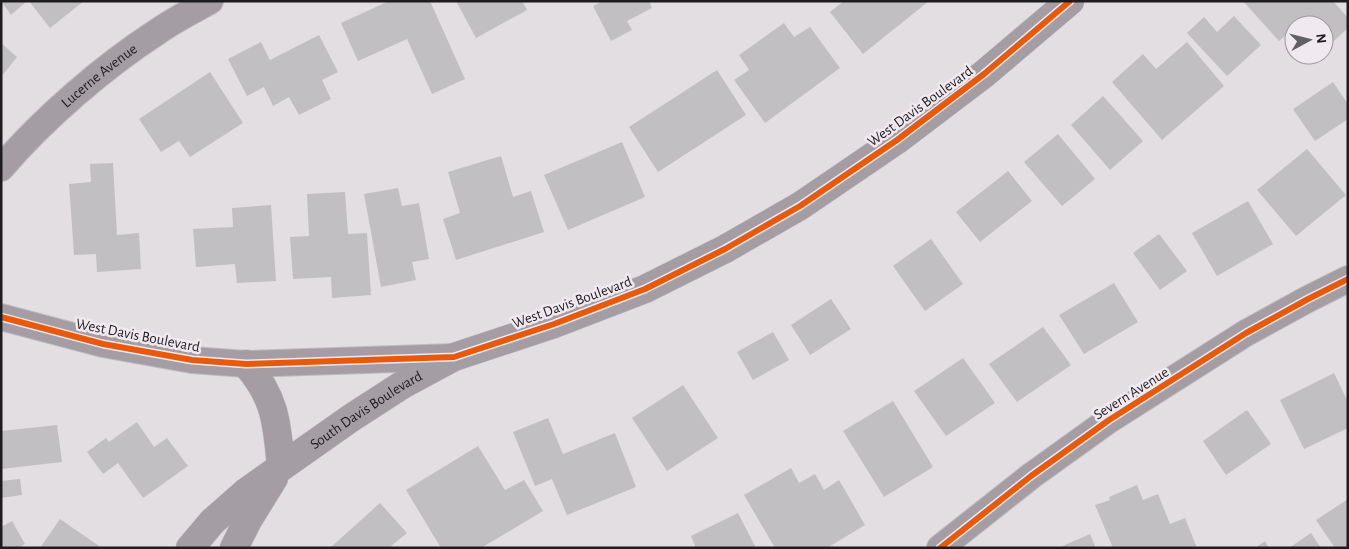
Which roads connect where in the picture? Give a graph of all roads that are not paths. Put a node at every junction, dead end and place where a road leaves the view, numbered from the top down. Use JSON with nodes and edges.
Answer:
{"nodes":[{"id":1,"x":210,"y":1,"type":"edge"},
{"id":2,"x":1070,"y":1,"type":"edge"},
{"id":3,"x":1,"y":168,"type":"edge"},
{"id":4,"x":1348,"y":279,"type":"edge"},
{"id":5,"x":1,"y":316,"type":"edge"},
{"id":6,"x":454,"y":357,"type":"junction"},
{"id":7,"x":246,"y":364,"type":"junction"},
{"id":8,"x":281,"y":467,"type":"junction"},
{"id":9,"x":190,"y":548,"type":"edge"},
{"id":10,"x":234,"y":548,"type":"edge"},
{"id":11,"x":940,"y":548,"type":"edge"}],
"edges":[{"from":1,"to":3,"type":"street","name":"Lucerne Avenue"},
{"from":2,"to":6,"type":"street","name":"West Davis Boulevard"},
{"from":4,"to":11,"type":"street","name":"Severn Avenue"},
{"from":5,"to":7,"type":"street","name":"West Davis Boulevard"},
{"from":6,"to":7,"type":"street","name":"West Davis Boulevard"},
{"from":6,"to":8,"type":"street","name":"South Davis Boulevard"},
{"from":7,"to":8,"type":"street"},
{"from":8,"to":9,"type":"street","name":"South Davis Boulevard"},
{"from":8,"to":10,"type":"street","name":"South Davis Boulevard"}]}
